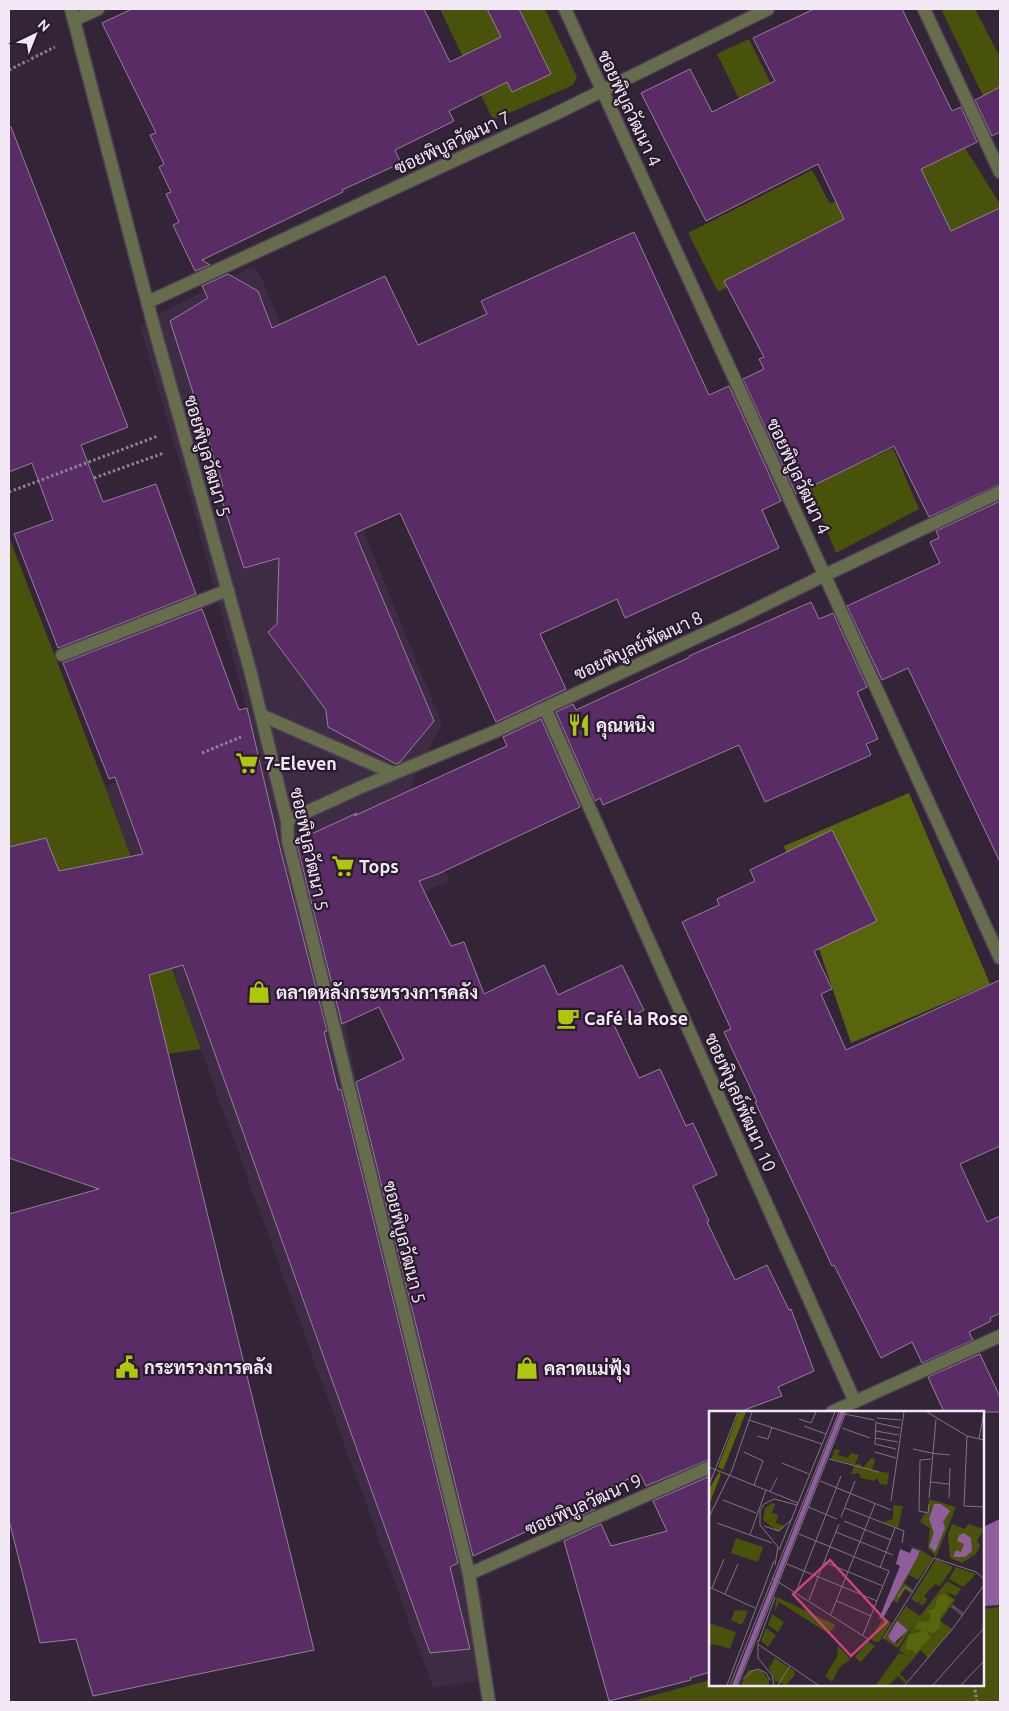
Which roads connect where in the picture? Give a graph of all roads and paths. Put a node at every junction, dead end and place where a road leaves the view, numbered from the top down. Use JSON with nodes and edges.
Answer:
{"nodes":[{"id":1,"x":98,"y":9,"type":"edge"},
{"id":2,"x":565,"y":9,"type":"edge"},
{"id":3,"x":768,"y":9,"type":"edge"},
{"id":4,"x":924,"y":9,"type":"edge"},
{"id":5,"x":73,"y":14,"type":"edge"},
{"id":6,"x":57,"y":46,"type":"dead end"},
{"id":7,"x":9,"y":70,"type":"edge"},
{"id":8,"x":603,"y":90,"type":"junction"},
{"id":9,"x":1000,"y":172,"type":"edge"},
{"id":10,"x":148,"y":302,"type":"junction"},
{"id":11,"x":182,"y":427,"type":"junction"},
{"id":12,"x":188,"y":444,"type":"junction"},
{"id":13,"x":94,"y":478,"type":"dead end"},
{"id":14,"x":9,"y":492,"type":"edge"},
{"id":15,"x":1000,"y":492,"type":"edge"},
{"id":16,"x":824,"y":575,"type":"junction"},
{"id":17,"x":228,"y":590,"type":"junction"},
{"id":18,"x":62,"y":655,"type":"dead end"},
{"id":19,"x":545,"y":708,"type":"junction"},
{"id":20,"x":261,"y":715,"type":"junction"},
{"id":21,"x":264,"y":728,"type":"junction"},
{"id":22,"x":202,"y":752,"type":"dead end"},
{"id":23,"x":393,"y":774,"type":"junction"},
{"id":24,"x":287,"y":821,"type":"junction"},
{"id":25,"x":1000,"y":958,"type":"edge"},
{"id":26,"x":1000,"y":1336,"type":"edge"},
{"id":27,"x":855,"y":1402,"type":"junction"},
{"id":28,"x":834,"y":1411,"type":"edge"},
{"id":29,"x":709,"y":1466,"type":"edge"},
{"id":30,"x":469,"y":1574,"type":"junction"},
{"id":31,"x":974,"y":1686,"type":"edge"},
{"id":32,"x":489,"y":1702,"type":"edge"},
{"id":33,"x":977,"y":1702,"type":"edge"}],
"edges":[{"from":1,"to":5,"type":"street"},
{"from":2,"to":8,"type":"street","name":"ซอยพิบูลวัฒนา 4"},
{"from":3,"to":8,"type":"street","name":"ซอยพิบูลวัฒนา 7"},
{"from":4,"to":9,"type":"street"},
{"from":5,"to":10,"type":"street","name":"ซอยพิบูลวัฒนา 5"},
{"from":6,"to":7,"type":"path"},
{"from":8,"to":10,"type":"street","name":"ซอยพิบูลวัฒนา 7"},
{"from":8,"to":16,"type":"street","name":"ซอยพิบูลวัฒนา 4"},
{"from":10,"to":11,"type":"street","name":"ซอยพิบูลวัฒนา 5"},
{"from":11,"to":12,"type":"street","name":"ซอยพิบูลวัฒนา 5"},
{"from":11,"to":14,"type":"path"},
{"from":12,"to":13,"type":"path"},
{"from":12,"to":17,"type":"street","name":"ซอยพิบูลวัฒนา 5"},
{"from":15,"to":16,"type":"street","name":"ซอยพิบูลย์พัฒนา 8"},
{"from":16,"to":19,"type":"street","name":"ซอยพิบูลย์พัฒนา 8"},
{"from":16,"to":25,"type":"street","name":"ซอยพิบูลวัฒนา 4"},
{"from":17,"to":18,"type":"street"},
{"from":17,"to":20,"type":"street","name":"ซอยพิบูลวัฒนา 5"},
{"from":19,"to":23,"type":"street","name":"ซอยพิบูลย์พัฒนา 8"},
{"from":19,"to":27,"type":"street","name":"ซอยพิบูลย์พัฒนา 10"},
{"from":20,"to":21,"type":"street","name":"ซอยพิบูลวัฒนา 5"},
{"from":20,"to":23,"type":"street"},
{"from":21,"to":22,"type":"path"},
{"from":21,"to":24,"type":"street","name":"ซอยพิบูลวัฒนา 5"},
{"from":23,"to":24,"type":"street","name":"ซอยพิบูลย์พัฒนา 8"},
{"from":24,"to":30,"type":"street","name":"ซอยพิบูลวัฒนา 5"},
{"from":26,"to":27,"type":"street"},
{"from":27,"to":28,"type":"street"},
{"from":29,"to":30,"type":"street","name":"ซอยพิบูลวัฒนา 9"},
{"from":30,"to":32,"type":"street","name":"ซอยพิบูลวัฒนา 5"},
{"from":31,"to":33,"type":"path"}]}
